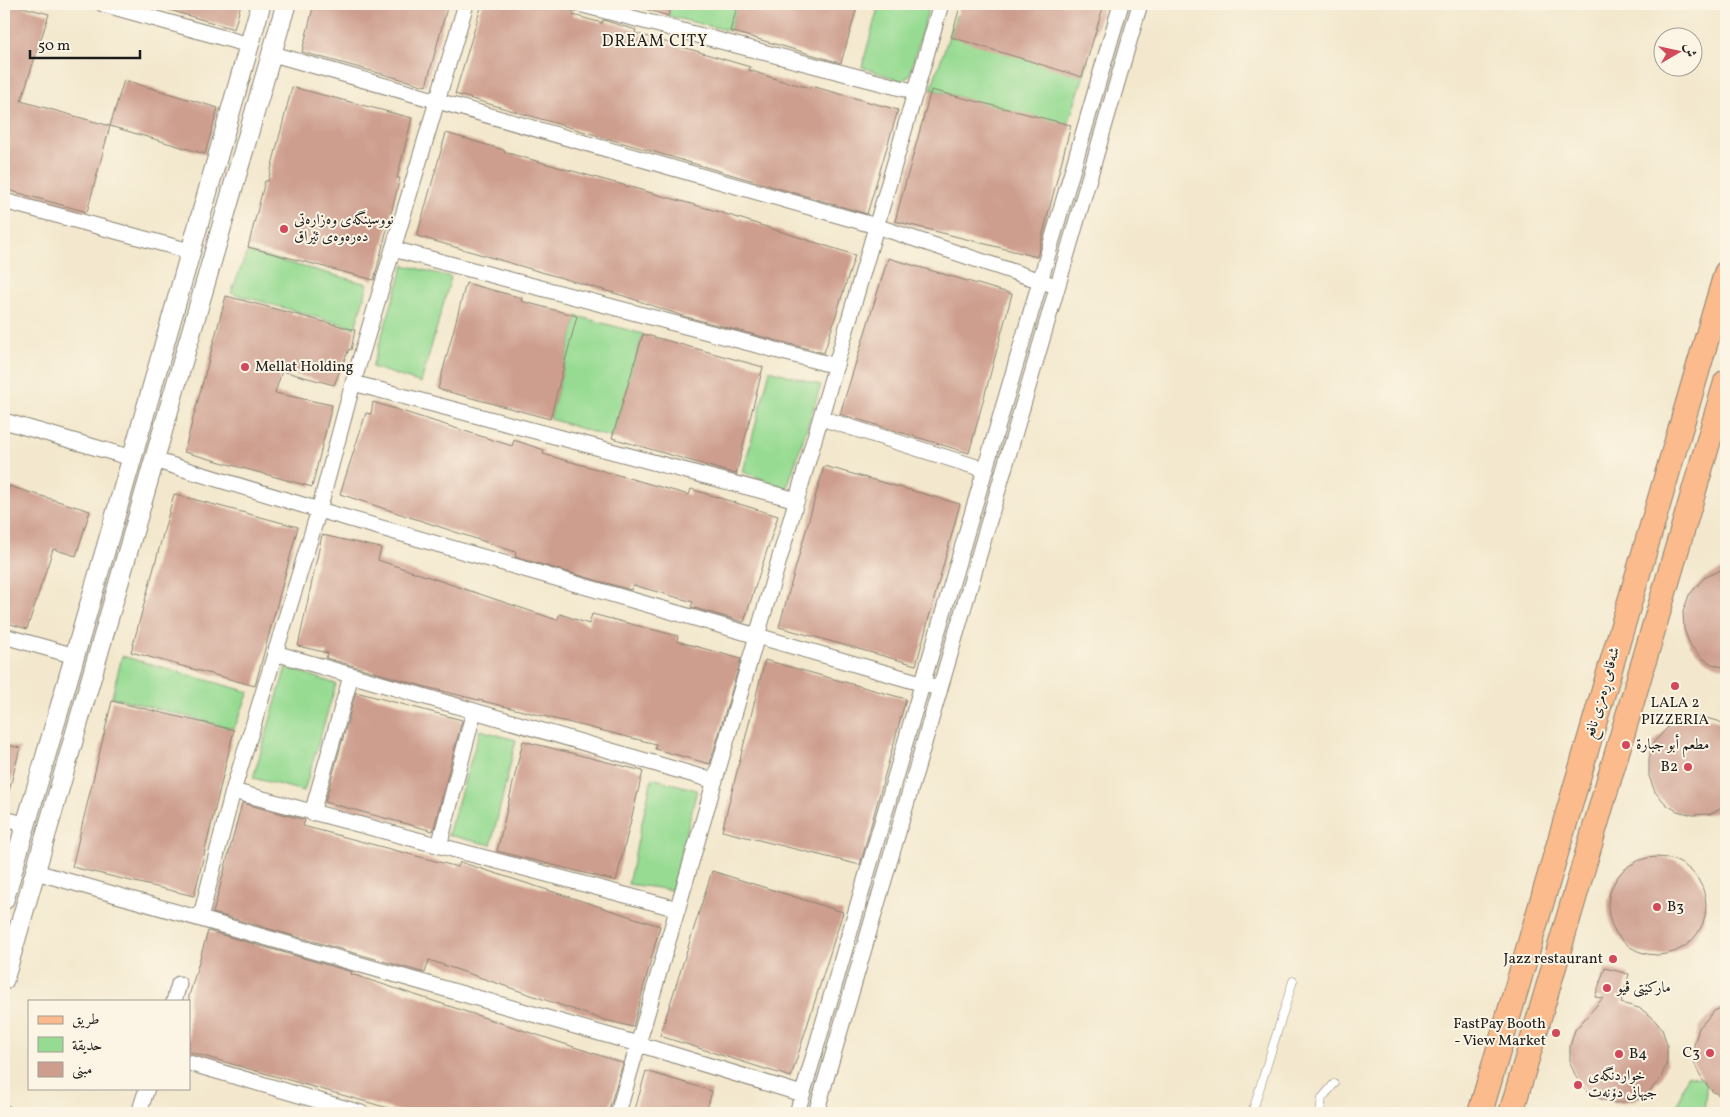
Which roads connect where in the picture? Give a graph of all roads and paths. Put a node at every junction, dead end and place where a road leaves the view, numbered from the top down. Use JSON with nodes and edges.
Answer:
{"nodes":[{"id":1,"x":104,"y":4,"type":"edge"},
{"id":2,"x":261,"y":4,"type":"edge"},
{"id":3,"x":466,"y":4,"type":"edge"},
{"id":4,"x":580,"y":4,"type":"edge"},
{"id":5,"x":941,"y":4,"type":"edge"},
{"id":6,"x":1121,"y":4,"type":"edge"},
{"id":7,"x":1140,"y":4,"type":"edge"},
{"id":8,"x":285,"y":8,"type":"edge"},
{"id":9,"x":249,"y":45,"type":"junction"},
{"id":10,"x":273,"y":54,"type":"junction"},
{"id":11,"x":1104,"y":61,"type":"junction"},
{"id":12,"x":1122,"y":65,"type":"junction"},
{"id":13,"x":239,"y":82,"type":"junction"},
{"id":14,"x":263,"y":88,"type":"junction"},
{"id":15,"x":916,"y":92,"type":"junction"},
{"id":16,"x":438,"y":99,"type":"junction"},
{"id":17,"x":4,"y":201,"type":"edge"},
{"id":18,"x":876,"y":226,"type":"junction"},
{"id":19,"x":393,"y":248,"type":"junction"},
{"id":20,"x":190,"y":251,"type":"junction"},
{"id":21,"x":1726,"y":273,"type":"edge"},
{"id":22,"x":1041,"y":280,"type":"junction"},
{"id":23,"x":1058,"y":286,"type":"junction"},
{"id":24,"x":836,"y":366,"type":"junction"},
{"id":25,"x":1726,"y":382,"type":"edge"},
{"id":26,"x":354,"y":383,"type":"junction"},
{"id":27,"x":149,"y":399,"type":"junction"},
{"id":28,"x":1723,"y":405,"type":"edge"},
{"id":29,"x":170,"y":406,"type":"junction"},
{"id":30,"x":821,"y":418,"type":"junction"},
{"id":31,"x":4,"y":421,"type":"edge"},
{"id":32,"x":132,"y":458,"type":"junction"},
{"id":33,"x":154,"y":460,"type":"junction"},
{"id":34,"x":986,"y":470,"type":"junction"},
{"id":35,"x":123,"y":491,"type":"junction"},
{"id":36,"x":144,"y":497,"type":"junction"},
{"id":37,"x":797,"y":500,"type":"junction"},
{"id":38,"x":319,"y":510,"type":"junction"},
{"id":39,"x":1636,"y":583,"type":"junction"},
{"id":40,"x":1664,"y":594,"type":"junction"},
{"id":41,"x":758,"y":635,"type":"junction"},
{"id":42,"x":4,"y":636,"type":"edge"},
{"id":43,"x":275,"y":654,"type":"junction"},
{"id":44,"x":75,"y":656,"type":"junction"},
{"id":45,"x":351,"y":676,"type":"junction"},
{"id":46,"x":1607,"y":679,"type":"junction"},
{"id":47,"x":923,"y":684,"type":"junction"},
{"id":48,"x":1636,"y":687,"type":"junction"},
{"id":49,"x":941,"y":689,"type":"junction"},
{"id":50,"x":474,"y":711,"type":"junction"},
{"id":51,"x":715,"y":781,"type":"junction"},
{"id":52,"x":233,"y":791,"type":"junction"},
{"id":53,"x":312,"y":813,"type":"junction"},
{"id":54,"x":27,"y":818,"type":"junction"},
{"id":55,"x":4,"y":819,"type":"edge"},
{"id":56,"x":51,"y":819,"type":"junction"},
{"id":57,"x":439,"y":846,"type":"junction"},
{"id":58,"x":10,"y":862,"type":"edge"},
{"id":59,"x":36,"y":872,"type":"junction"},
{"id":60,"x":4,"y":900,"type":"edge"},
{"id":61,"x":26,"y":905,"type":"junction"},
{"id":62,"x":678,"y":909,"type":"junction"},
{"id":63,"x":200,"y":919,"type":"junction"},
{"id":64,"x":4,"y":980,"type":"edge"},
{"id":65,"x":1293,"y":981,"type":"dead end"},
{"id":66,"x":179,"y":984,"type":"dead end"},
{"id":67,"x":174,"y":1000,"type":"edge"},
{"id":68,"x":638,"y":1044,"type":"junction"},
{"id":69,"x":190,"y":1063,"type":"edge"},
{"id":70,"x":1334,"y":1084,"type":"dead end"},
{"id":71,"x":146,"y":1090,"type":"edge"},
{"id":72,"x":802,"y":1094,"type":"junction"},
{"id":73,"x":139,"y":1113,"type":"edge"},
{"id":74,"x":361,"y":1113,"type":"edge"},
{"id":75,"x":618,"y":1113,"type":"edge"},
{"id":76,"x":797,"y":1113,"type":"edge"},
{"id":77,"x":816,"y":1113,"type":"edge"},
{"id":78,"x":1252,"y":1113,"type":"edge"},
{"id":79,"x":1320,"y":1113,"type":"edge"},
{"id":80,"x":1480,"y":1113,"type":"edge"},
{"id":81,"x":1511,"y":1113,"type":"edge"}],
"edges":[{"from":1,"to":9,"type":"street"},
{"from":2,"to":8,"type":"street"},
{"from":2,"to":9,"type":"street"},
{"from":3,"to":16,"type":"street"},
{"from":4,"to":15,"type":"street"},
{"from":5,"to":15,"type":"street"},
{"from":6,"to":11,"type":"street"},
{"from":7,"to":12,"type":"street"},
{"from":8,"to":10,"type":"street"},
{"from":9,"to":13,"type":"street"},
{"from":10,"to":14,"type":"street"},
{"from":10,"to":16,"type":"street"},
{"from":11,"to":12,"type":"street"},
{"from":11,"to":22,"type":"street"},
{"from":12,"to":23,"type":"street"},
{"from":13,"to":14,"type":"street"},
{"from":13,"to":20,"type":"street"},
{"from":14,"to":29,"type":"street"},
{"from":15,"to":18,"type":"street"},
{"from":16,"to":18,"type":"street"},
{"from":16,"to":19,"type":"street"},
{"from":17,"to":20,"type":"street"},
{"from":18,"to":22,"type":"street"},
{"from":18,"to":24,"type":"street"},
{"from":19,"to":24,"type":"street"},
{"from":19,"to":26,"type":"street"},
{"from":20,"to":27,"type":"street"},
{"from":21,"to":39,"type":"main road","name":"شەقامی ڕەمزی نافع"},
{"from":22,"to":23,"type":"street"},
{"from":22,"to":34,"type":"street"},
{"from":23,"to":49,"type":"street"},
{"from":24,"to":30,"type":"street"},
{"from":25,"to":28,"type":"main road","name":"شەقامی ڕەمزی نافع"},
{"from":26,"to":37,"type":"street"},
{"from":26,"to":38,"type":"street"},
{"from":27,"to":29,"type":"street"},
{"from":27,"to":32,"type":"street"},
{"from":28,"to":40,"type":"main road","name":"شەقامی ڕەمزی نافع"},
{"from":29,"to":33,"type":"street"},
{"from":30,"to":34,"type":"street"},
{"from":30,"to":37,"type":"street"},
{"from":31,"to":32,"type":"street"},
{"from":32,"to":35,"type":"street"},
{"from":33,"to":36,"type":"street"},
{"from":33,"to":38,"type":"street"},
{"from":34,"to":47,"type":"street"},
{"from":35,"to":36,"type":"street"},
{"from":35,"to":44,"type":"street"},
{"from":36,"to":56,"type":"street"},
{"from":37,"to":41,"type":"street"},
{"from":38,"to":41,"type":"street"},
{"from":38,"to":43,"type":"street"},
{"from":39,"to":40,"type":"main road"},
{"from":39,"to":46,"type":"main road","name":"شەقامی ڕەمزی نافع"},
{"from":40,"to":48,"type":"main road","name":"شەقامی ڕەمزی نافع"},
{"from":41,"to":47,"type":"street"},
{"from":41,"to":51,"type":"street"},
{"from":42,"to":44,"type":"street"},
{"from":43,"to":45,"type":"street"},
{"from":43,"to":52,"type":"street"},
{"from":44,"to":54,"type":"street"},
{"from":45,"to":50,"type":"street"},
{"from":45,"to":53,"type":"street"},
{"from":46,"to":48,"type":"main road"},
{"from":46,"to":80,"type":"main road","name":"شەقامی ڕەمزی نافع"},
{"from":47,"to":49,"type":"street"},
{"from":47,"to":72,"type":"street"},
{"from":48,"to":81,"type":"main road","name":"شەقامی ڕەمزی نافع"},
{"from":49,"to":77,"type":"street"},
{"from":50,"to":51,"type":"street"},
{"from":50,"to":57,"type":"street"},
{"from":51,"to":62,"type":"street"},
{"from":52,"to":53,"type":"street"},
{"from":52,"to":63,"type":"street"},
{"from":53,"to":57,"type":"street"},
{"from":54,"to":55,"type":"street"},
{"from":54,"to":56,"type":"street"},
{"from":54,"to":58,"type":"street"},
{"from":56,"to":59,"type":"street"},
{"from":57,"to":62,"type":"street"},
{"from":58,"to":60,"type":"street"},
{"from":59,"to":61,"type":"street"},
{"from":59,"to":63,"type":"street"},
{"from":60,"to":61,"type":"street"},
{"from":61,"to":64,"type":"street"},
{"from":62,"to":68,"type":"street"},
{"from":63,"to":68,"type":"street"},
{"from":65,"to":78,"type":"lane"},
{"from":66,"to":67,"type":"street"},
{"from":68,"to":72,"type":"street"},
{"from":68,"to":75,"type":"street"},
{"from":69,"to":74,"type":"street"},
{"from":70,"to":79,"type":"lane"},
{"from":71,"to":73,"type":"street"},
{"from":72,"to":76,"type":"street"}]}
